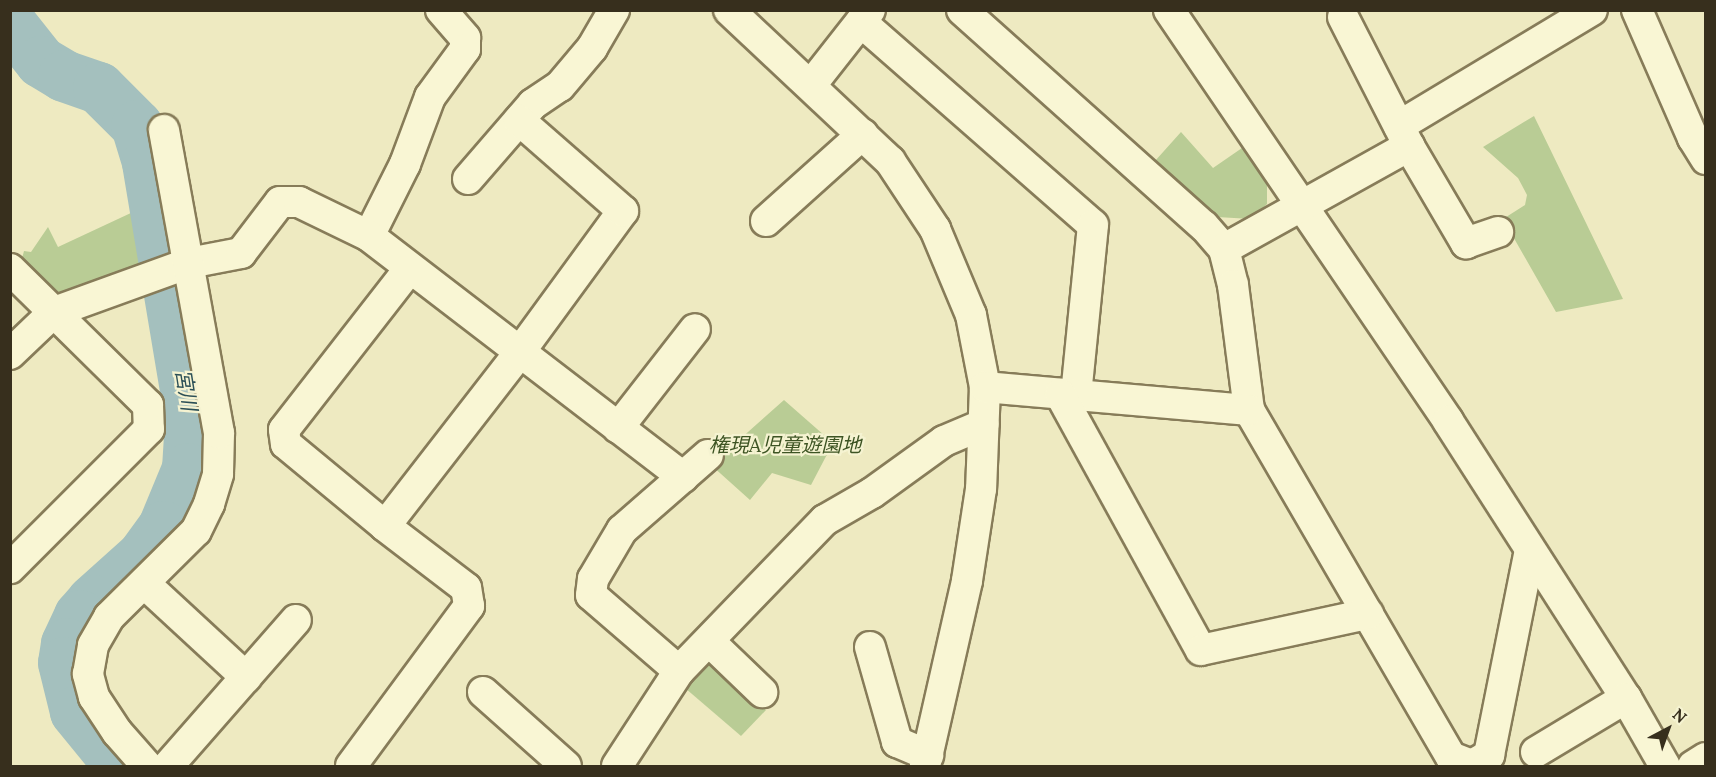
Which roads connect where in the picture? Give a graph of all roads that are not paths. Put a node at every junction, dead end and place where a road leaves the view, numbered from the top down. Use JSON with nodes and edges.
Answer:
{"nodes":[{"id":1,"x":441,"y":10,"type":"edge"},
{"id":2,"x":614,"y":10,"type":"edge"},
{"id":3,"x":729,"y":10,"type":"edge"},
{"id":4,"x":962,"y":10,"type":"edge"},
{"id":5,"x":1169,"y":10,"type":"edge"},
{"id":6,"x":1592,"y":10,"type":"edge"},
{"id":7,"x":1637,"y":10,"type":"edge"},
{"id":8,"x":866,"y":16,"type":"edge"},
{"id":9,"x":1343,"y":17,"type":"dead end"},
{"id":10,"x":811,"y":86,"type":"junction"},
{"id":11,"x":519,"y":120,"type":"junction"},
{"id":12,"x":165,"y":130,"type":"dead end"},
{"id":13,"x":863,"y":134,"type":"junction"},
{"id":14,"x":1404,"y":136,"type":"junction"},
{"id":15,"x":1706,"y":159,"type":"edge"},
{"id":16,"x":468,"y":179,"type":"dead end"},
{"id":17,"x":1302,"y":207,"type":"junction"},
{"id":18,"x":766,"y":220,"type":"dead end"},
{"id":19,"x":1498,"y":232,"type":"dead end"},
{"id":20,"x":369,"y":236,"type":"junction"},
{"id":21,"x":1224,"y":249,"type":"junction"},
{"id":22,"x":189,"y":263,"type":"junction"},
{"id":23,"x":10,"y":268,"type":"edge"},
{"id":24,"x":410,"y":268,"type":"junction"},
{"id":25,"x":54,"y":312,"type":"junction"},
{"id":26,"x":695,"y":329,"type":"dead end"},
{"id":27,"x":519,"y":353,"type":"junction"},
{"id":28,"x":10,"y":354,"type":"edge"},
{"id":29,"x":985,"y":387,"type":"junction"},
{"id":30,"x":1068,"y":394,"type":"junction"},
{"id":31,"x":1249,"y":410,"type":"junction"},
{"id":32,"x":984,"y":424,"type":"junction"},
{"id":33,"x":618,"y":428,"type":"junction"},
{"id":34,"x":708,"y":455,"type":"dead end"},
{"id":35,"x":683,"y":477,"type":"junction"},
{"id":36,"x":385,"y":526,"type":"junction"},
{"id":37,"x":1530,"y":550,"type":"junction"},
{"id":38,"x":10,"y":568,"type":"edge"},
{"id":39,"x":144,"y":583,"type":"junction"},
{"id":40,"x":1368,"y":614,"type":"junction"},
{"id":41,"x":296,"y":620,"type":"dead end"},
{"id":42,"x":709,"y":641,"type":"junction"},
{"id":43,"x":870,"y":646,"type":"dead end"},
{"id":44,"x":679,"y":671,"type":"junction"},
{"id":45,"x":246,"y":677,"type":"junction"},
{"id":46,"x":483,"y":692,"type":"dead end"},
{"id":47,"x":762,"y":693,"type":"dead end"},
{"id":48,"x":1626,"y":698,"type":"junction"},
{"id":49,"x":1536,"y":752,"type":"dead end"},
{"id":50,"x":1706,"y":758,"type":"edge"},
{"id":51,"x":926,"y":761,"type":"edge"},
{"id":52,"x":147,"y":766,"type":"edge"},
{"id":53,"x":168,"y":766,"type":"edge"},
{"id":54,"x":351,"y":766,"type":"edge"},
{"id":55,"x":566,"y":766,"type":"edge"},
{"id":56,"x":617,"y":766,"type":"edge"},
{"id":57,"x":1665,"y":766,"type":"edge"},
{"id":58,"x":1694,"y":766,"type":"edge"}],
"edges":[{"from":1,"to":20,"type":"street"},
{"from":2,"to":11,"type":"street"},
{"from":3,"to":10,"type":"street"},
{"from":4,"to":21,"type":"street"},
{"from":5,"to":17,"type":"street"},
{"from":6,"to":14,"type":"street"},
{"from":7,"to":15,"type":"street"},
{"from":8,"to":10,"type":"street"},
{"from":8,"to":30,"type":"street"},
{"from":9,"to":14,"type":"street"},
{"from":10,"to":13,"type":"street"},
{"from":11,"to":16,"type":"street"},
{"from":11,"to":27,"type":"street"},
{"from":12,"to":22,"type":"street"},
{"from":13,"to":18,"type":"street"},
{"from":13,"to":29,"type":"street"},
{"from":14,"to":17,"type":"street"},
{"from":14,"to":19,"type":"street"},
{"from":17,"to":21,"type":"street"},
{"from":17,"to":37,"type":"street"},
{"from":20,"to":22,"type":"street"},
{"from":20,"to":24,"type":"street"},
{"from":21,"to":31,"type":"street"},
{"from":22,"to":25,"type":"street"},
{"from":22,"to":39,"type":"street"},
{"from":23,"to":25,"type":"street"},
{"from":24,"to":27,"type":"street"},
{"from":24,"to":36,"type":"street"},
{"from":25,"to":28,"type":"street"},
{"from":25,"to":38,"type":"street"},
{"from":26,"to":33,"type":"street"},
{"from":27,"to":33,"type":"street"},
{"from":27,"to":36,"type":"street"},
{"from":29,"to":30,"type":"street"},
{"from":29,"to":32,"type":"street"},
{"from":30,"to":31,"type":"street"},
{"from":30,"to":40,"type":"street"},
{"from":31,"to":40,"type":"street"},
{"from":32,"to":42,"type":"street"},
{"from":32,"to":51,"type":"street"},
{"from":33,"to":35,"type":"street"},
{"from":34,"to":35,"type":"street"},
{"from":35,"to":44,"type":"street"},
{"from":36,"to":54,"type":"street"},
{"from":37,"to":40,"type":"street"},
{"from":37,"to":48,"type":"street"},
{"from":39,"to":45,"type":"street"},
{"from":39,"to":52,"type":"street"},
{"from":41,"to":45,"type":"street"},
{"from":42,"to":44,"type":"street"},
{"from":42,"to":47,"type":"street"},
{"from":43,"to":51,"type":"street"},
{"from":44,"to":56,"type":"street"},
{"from":45,"to":53,"type":"street"},
{"from":46,"to":55,"type":"street"},
{"from":48,"to":49,"type":"street"},
{"from":48,"to":57,"type":"street"},
{"from":50,"to":58,"type":"street"}]}
